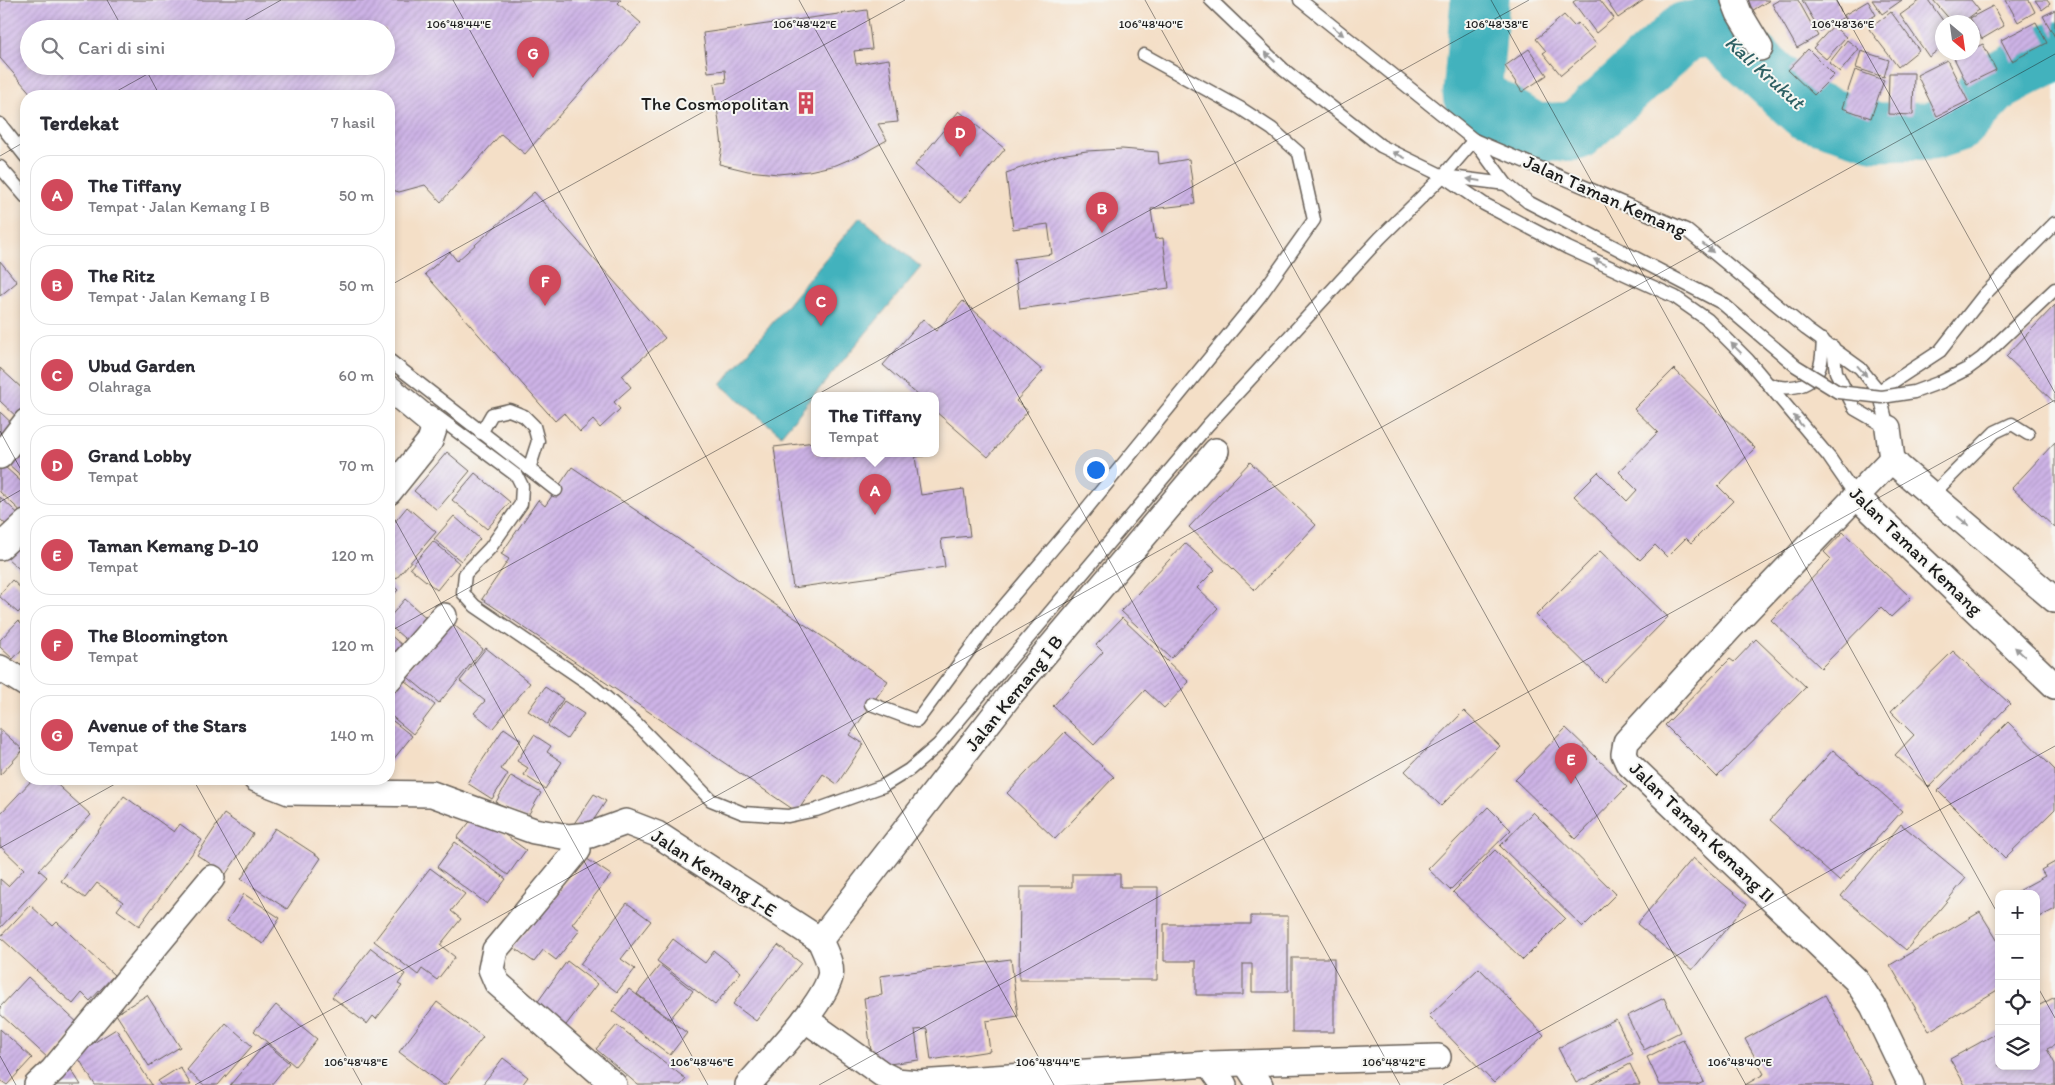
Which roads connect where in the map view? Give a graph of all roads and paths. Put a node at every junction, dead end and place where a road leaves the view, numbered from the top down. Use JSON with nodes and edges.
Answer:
{"nodes":[{"id":1,"x":1211,"y":0,"type":"edge"},
{"id":2,"x":1300,"y":0,"type":"edge"},
{"id":3,"x":1734,"y":0,"type":"edge"},
{"id":4,"x":1760,"y":48,"type":"dead end"},
{"id":5,"x":1144,"y":55,"type":"dead end"},
{"id":6,"x":0,"y":124,"type":"edge"},
{"id":7,"x":1474,"y":140,"type":"junction"},
{"id":8,"x":20,"y":149,"type":"edge"},
{"id":9,"x":0,"y":167,"type":"edge"},
{"id":10,"x":1443,"y":176,"type":"junction"},
{"id":11,"x":1506,"y":184,"type":"junction"},
{"id":12,"x":20,"y":190,"type":"edge"},
{"id":13,"x":2055,"y":223,"type":"edge"},
{"id":14,"x":2055,"y":289,"type":"edge"},
{"id":15,"x":1828,"y":343,"type":"junction"},
{"id":16,"x":395,"y":365,"type":"edge"},
{"id":17,"x":395,"y":384,"type":"edge"},
{"id":18,"x":1768,"y":384,"type":"junction"},
{"id":19,"x":1879,"y":391,"type":"junction"},
{"id":20,"x":395,"y":393,"type":"edge"},
{"id":21,"x":1888,"y":428,"type":"junction"},
{"id":22,"x":20,"y":430,"type":"edge"},
{"id":23,"x":481,"y":433,"type":"junction"},
{"id":24,"x":2028,"y":434,"type":"dead end"},
{"id":25,"x":1216,"y":451,"type":"dead end"},
{"id":26,"x":0,"y":456,"type":"edge"},
{"id":27,"x":1892,"y":459,"type":"junction"},
{"id":28,"x":529,"y":469,"type":"junction"},
{"id":29,"x":395,"y":485,"type":"edge"},
{"id":30,"x":556,"y":490,"type":"dead end"},
{"id":31,"x":1932,"y":495,"type":"junction"},
{"id":32,"x":1856,"y":496,"type":"junction"},
{"id":33,"x":20,"y":528,"type":"edge"},
{"id":34,"x":0,"y":547,"type":"edge"},
{"id":35,"x":2053,"y":594,"type":"edge"},
{"id":36,"x":444,"y":616,"type":"dead end"},
{"id":37,"x":0,"y":668,"type":"edge"},
{"id":38,"x":395,"y":672,"type":"edge"},
{"id":39,"x":20,"y":680,"type":"edge"},
{"id":40,"x":2055,"y":686,"type":"edge"},
{"id":41,"x":871,"y":704,"type":"dead end"},
{"id":42,"x":295,"y":785,"type":"edge"},
{"id":43,"x":578,"y":850,"type":"dead end"},
{"id":44,"x":212,"y":878,"type":"dead end"},
{"id":45,"x":820,"y":940,"type":"junction"},
{"id":46,"x":805,"y":1019,"type":"junction"},
{"id":47,"x":1438,"y":1057,"type":"dead end"},
{"id":48,"x":1246,"y":1063,"type":"junction"},
{"id":49,"x":1209,"y":1064,"type":"junction"},
{"id":50,"x":37,"y":1085,"type":"edge"},
{"id":51,"x":614,"y":1085,"type":"edge"},
{"id":52,"x":748,"y":1085,"type":"edge"},
{"id":53,"x":1224,"y":1085,"type":"edge"},
{"id":54,"x":1260,"y":1085,"type":"edge"},
{"id":55,"x":1911,"y":1085,"type":"edge"}],
"edges":[{"from":10,"to":1,"type":"lane","one_way":true},
{"from":2,"to":7,"type":"lane","one_way":true},
{"from":3,"to":4,"type":"street"},
{"from":5,"to":41,"type":"lane"},
{"from":6,"to":8,"type":"lane"},
{"from":7,"to":10,"type":"lane"},
{"from":7,"to":11,"type":"lane"},
{"from":7,"to":15,"type":"lane","name":"Jalan Taman Kemang","one_way":true},
{"from":9,"to":12,"type":"lane"},
{"from":11,"to":10,"type":"lane","one_way":true},
{"from":10,"to":17,"type":"lane"},
{"from":18,"to":10,"type":"lane","name":"Jalan Taman Kemang","one_way":true},
{"from":11,"to":14,"type":"lane","bridge":true},
{"from":13,"to":19,"type":"lane"},
{"from":15,"to":18,"type":"lane"},
{"from":15,"to":19,"type":"lane","name":"Jalan Taman Kemang","one_way":true},
{"from":15,"to":21,"type":"lane"},
{"from":16,"to":23,"type":"lane"},
{"from":32,"to":18,"type":"lane","name":"Jalan Taman Kemang","one_way":true},
{"from":19,"to":21,"type":"lane","name":"Jalan Taman Kemang"},
{"from":20,"to":29,"type":"street"},
{"from":21,"to":27,"type":"street","name":"Jalan Taman Kemang"},
{"from":22,"to":26,"type":"street"},
{"from":23,"to":28,"type":"lane"},
{"from":23,"to":28,"type":"lane"},
{"from":24,"to":31,"type":"lane"},
{"from":25,"to":45,"type":"street","name":"Jalan Kemang I B"},
{"from":27,"to":31,"type":"street"},
{"from":27,"to":32,"type":"street","name":"Jalan Taman Kemang II"},
{"from":28,"to":30,"type":"lane"},
{"from":31,"to":35,"type":"street","one_way":true},
{"from":40,"to":32,"type":"street","name":"Jalan Taman Kemang","one_way":true},
{"from":32,"to":55,"type":"street","name":"Jalan Taman Kemang II"},
{"from":33,"to":34,"type":"street"},
{"from":36,"to":38,"type":"street"},
{"from":37,"to":39,"type":"street"},
{"from":42,"to":45,"type":"street","name":"Jalan Kemang I-E"},
{"from":43,"to":51,"type":"street"},
{"from":44,"to":50,"type":"street"},
{"from":45,"to":46,"type":"street"},
{"from":46,"to":49,"type":"street"},
{"from":46,"to":52,"type":"street"},
{"from":47,"to":48,"type":"street"},
{"from":48,"to":49,"type":"street"},
{"from":48,"to":54,"type":"street"},
{"from":49,"to":53,"type":"street"}]}
